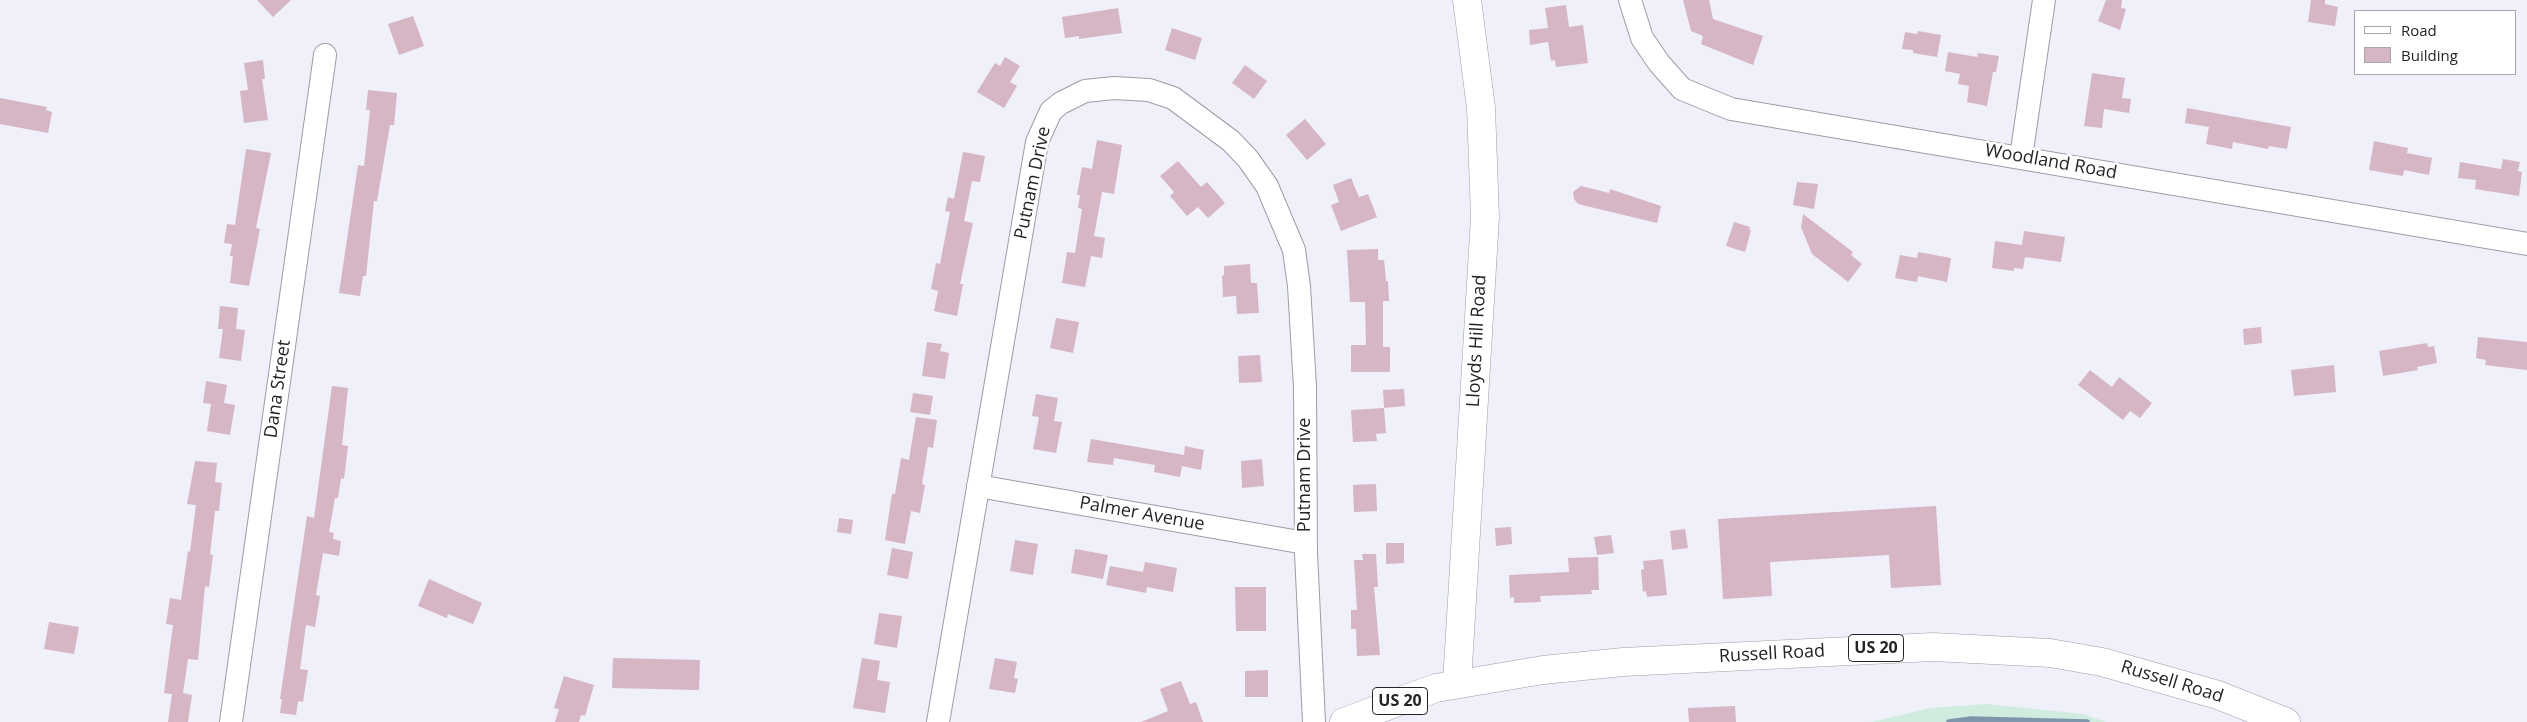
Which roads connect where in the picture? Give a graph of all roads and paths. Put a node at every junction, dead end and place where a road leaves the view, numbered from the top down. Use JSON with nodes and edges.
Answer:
{"nodes":[{"id":1,"x":1467,"y":0,"type":"edge"},
{"id":2,"x":1630,"y":0,"type":"edge"},
{"id":3,"x":2044,"y":0,"type":"edge"},
{"id":4,"x":325,"y":55,"type":"dead end"},
{"id":5,"x":2021,"y":157,"type":"junction"},
{"id":6,"x":2527,"y":244,"type":"edge"},
{"id":7,"x":978,"y":486,"type":"junction"},
{"id":8,"x":1306,"y":543,"type":"junction"},
{"id":9,"x":1457,"y":683,"type":"junction"},
{"id":10,"x":231,"y":722,"type":"edge"},
{"id":11,"x":938,"y":722,"type":"edge"},
{"id":12,"x":1314,"y":722,"type":"edge"},
{"id":13,"x":1344,"y":722,"type":"edge"},
{"id":14,"x":2286,"y":722,"type":"edge"}],
"edges":[{"from":1,"to":9,"type":"main road","name":"Lloyds Hill Road"},
{"from":2,"to":5,"type":"street","name":"Woodland Road"},
{"from":3,"to":5,"type":"street"},
{"from":4,"to":10,"type":"street","name":"Dana Street"},
{"from":5,"to":6,"type":"street","name":"Woodland Road"},
{"from":7,"to":8,"type":"street","name":"Palmer Avenue"},
{"from":7,"to":8,"type":"street","name":"Putnam Drive"},
{"from":7,"to":11,"type":"street","name":"Putnam Drive"},
{"from":8,"to":12,"type":"street","name":"Putnam Drive"},
{"from":9,"to":13,"type":"main road","name":"Russell Road","number":"US 20"},
{"from":9,"to":14,"type":"main road","name":"Russell Road","number":"US 20"}]}
